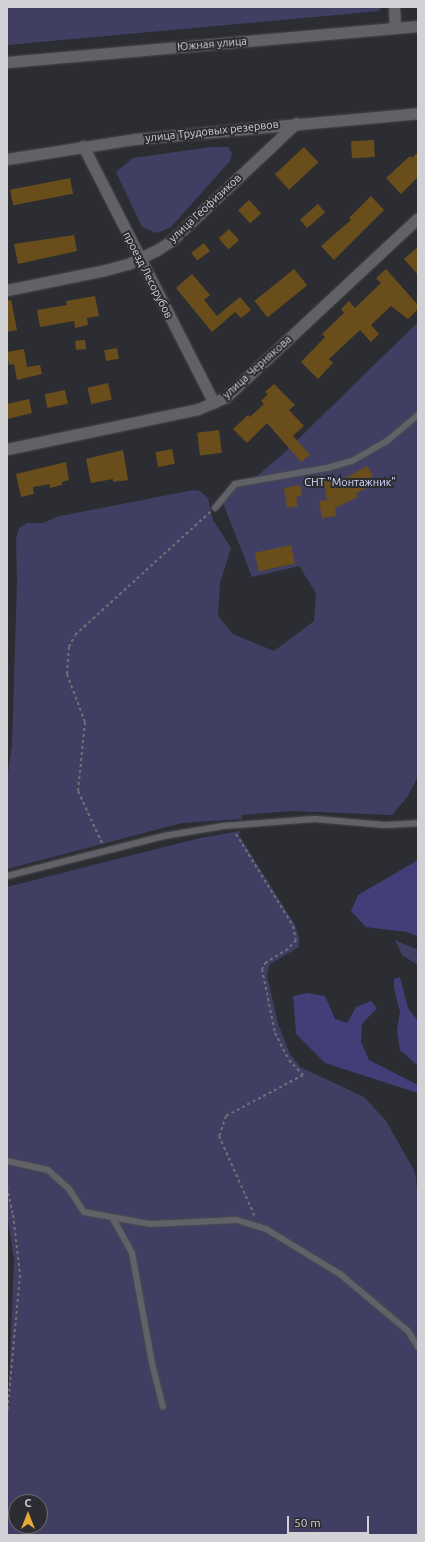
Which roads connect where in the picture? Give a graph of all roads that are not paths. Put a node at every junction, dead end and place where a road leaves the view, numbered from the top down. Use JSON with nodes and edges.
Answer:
{"nodes":[{"id":1,"x":394,"y":7,"type":"edge"},
{"id":2,"x":418,"y":26,"type":"edge"},
{"id":3,"x":396,"y":28,"type":"junction"},
{"id":4,"x":7,"y":62,"type":"edge"},
{"id":5,"x":418,"y":113,"type":"edge"},
{"id":6,"x":296,"y":123,"type":"junction"},
{"id":7,"x":83,"y":146,"type":"junction"},
{"id":8,"x":7,"y":159,"type":"edge"},
{"id":9,"x":418,"y":218,"type":"edge"},
{"id":10,"x":140,"y":259,"type":"junction"},
{"id":11,"x":7,"y":290,"type":"edge"},
{"id":12,"x":214,"y":403,"type":"junction"},
{"id":13,"x":418,"y":415,"type":"edge"},
{"id":14,"x":7,"y":449,"type":"edge"},
{"id":15,"x":215,"y":508,"type":"road end"},
{"id":16,"x":418,"y":823,"type":"edge"},
{"id":17,"x":7,"y":876,"type":"edge"},
{"id":18,"x":7,"y":1161,"type":"edge"},
{"id":19,"x":112,"y":1217,"type":"junction"},
{"id":20,"x":418,"y":1347,"type":"edge"},
{"id":21,"x":163,"y":1407,"type":"dead end"}],
"edges":[{"from":1,"to":3,"type":"street"},
{"from":2,"to":3,"type":"street","name":"Южная улица"},
{"from":3,"to":4,"type":"street","name":"Южная улица"},
{"from":5,"to":6,"type":"street","name":"улица Трудовых резервов"},
{"from":6,"to":7,"type":"street","name":"улица Трудовых резервов"},
{"from":6,"to":10,"type":"street","name":"улица Геофизиков"},
{"from":7,"to":8,"type":"street","name":"улица Трудовых резервов"},
{"from":7,"to":10,"type":"street","name":"проезд Лесорубов"},
{"from":9,"to":12,"type":"street","name":"улица Чернякова"},
{"from":10,"to":11,"type":"street","name":"улица Геофизиков"},
{"from":10,"to":12,"type":"street","name":"проезд Лесорубов"},
{"from":12,"to":14,"type":"street","name":"улица Чернякова"},
{"from":13,"to":15,"type":"lane"},
{"from":16,"to":17,"type":"lane"},
{"from":18,"to":19,"type":"lane"},
{"from":19,"to":20,"type":"lane"},
{"from":19,"to":21,"type":"lane"}]}
